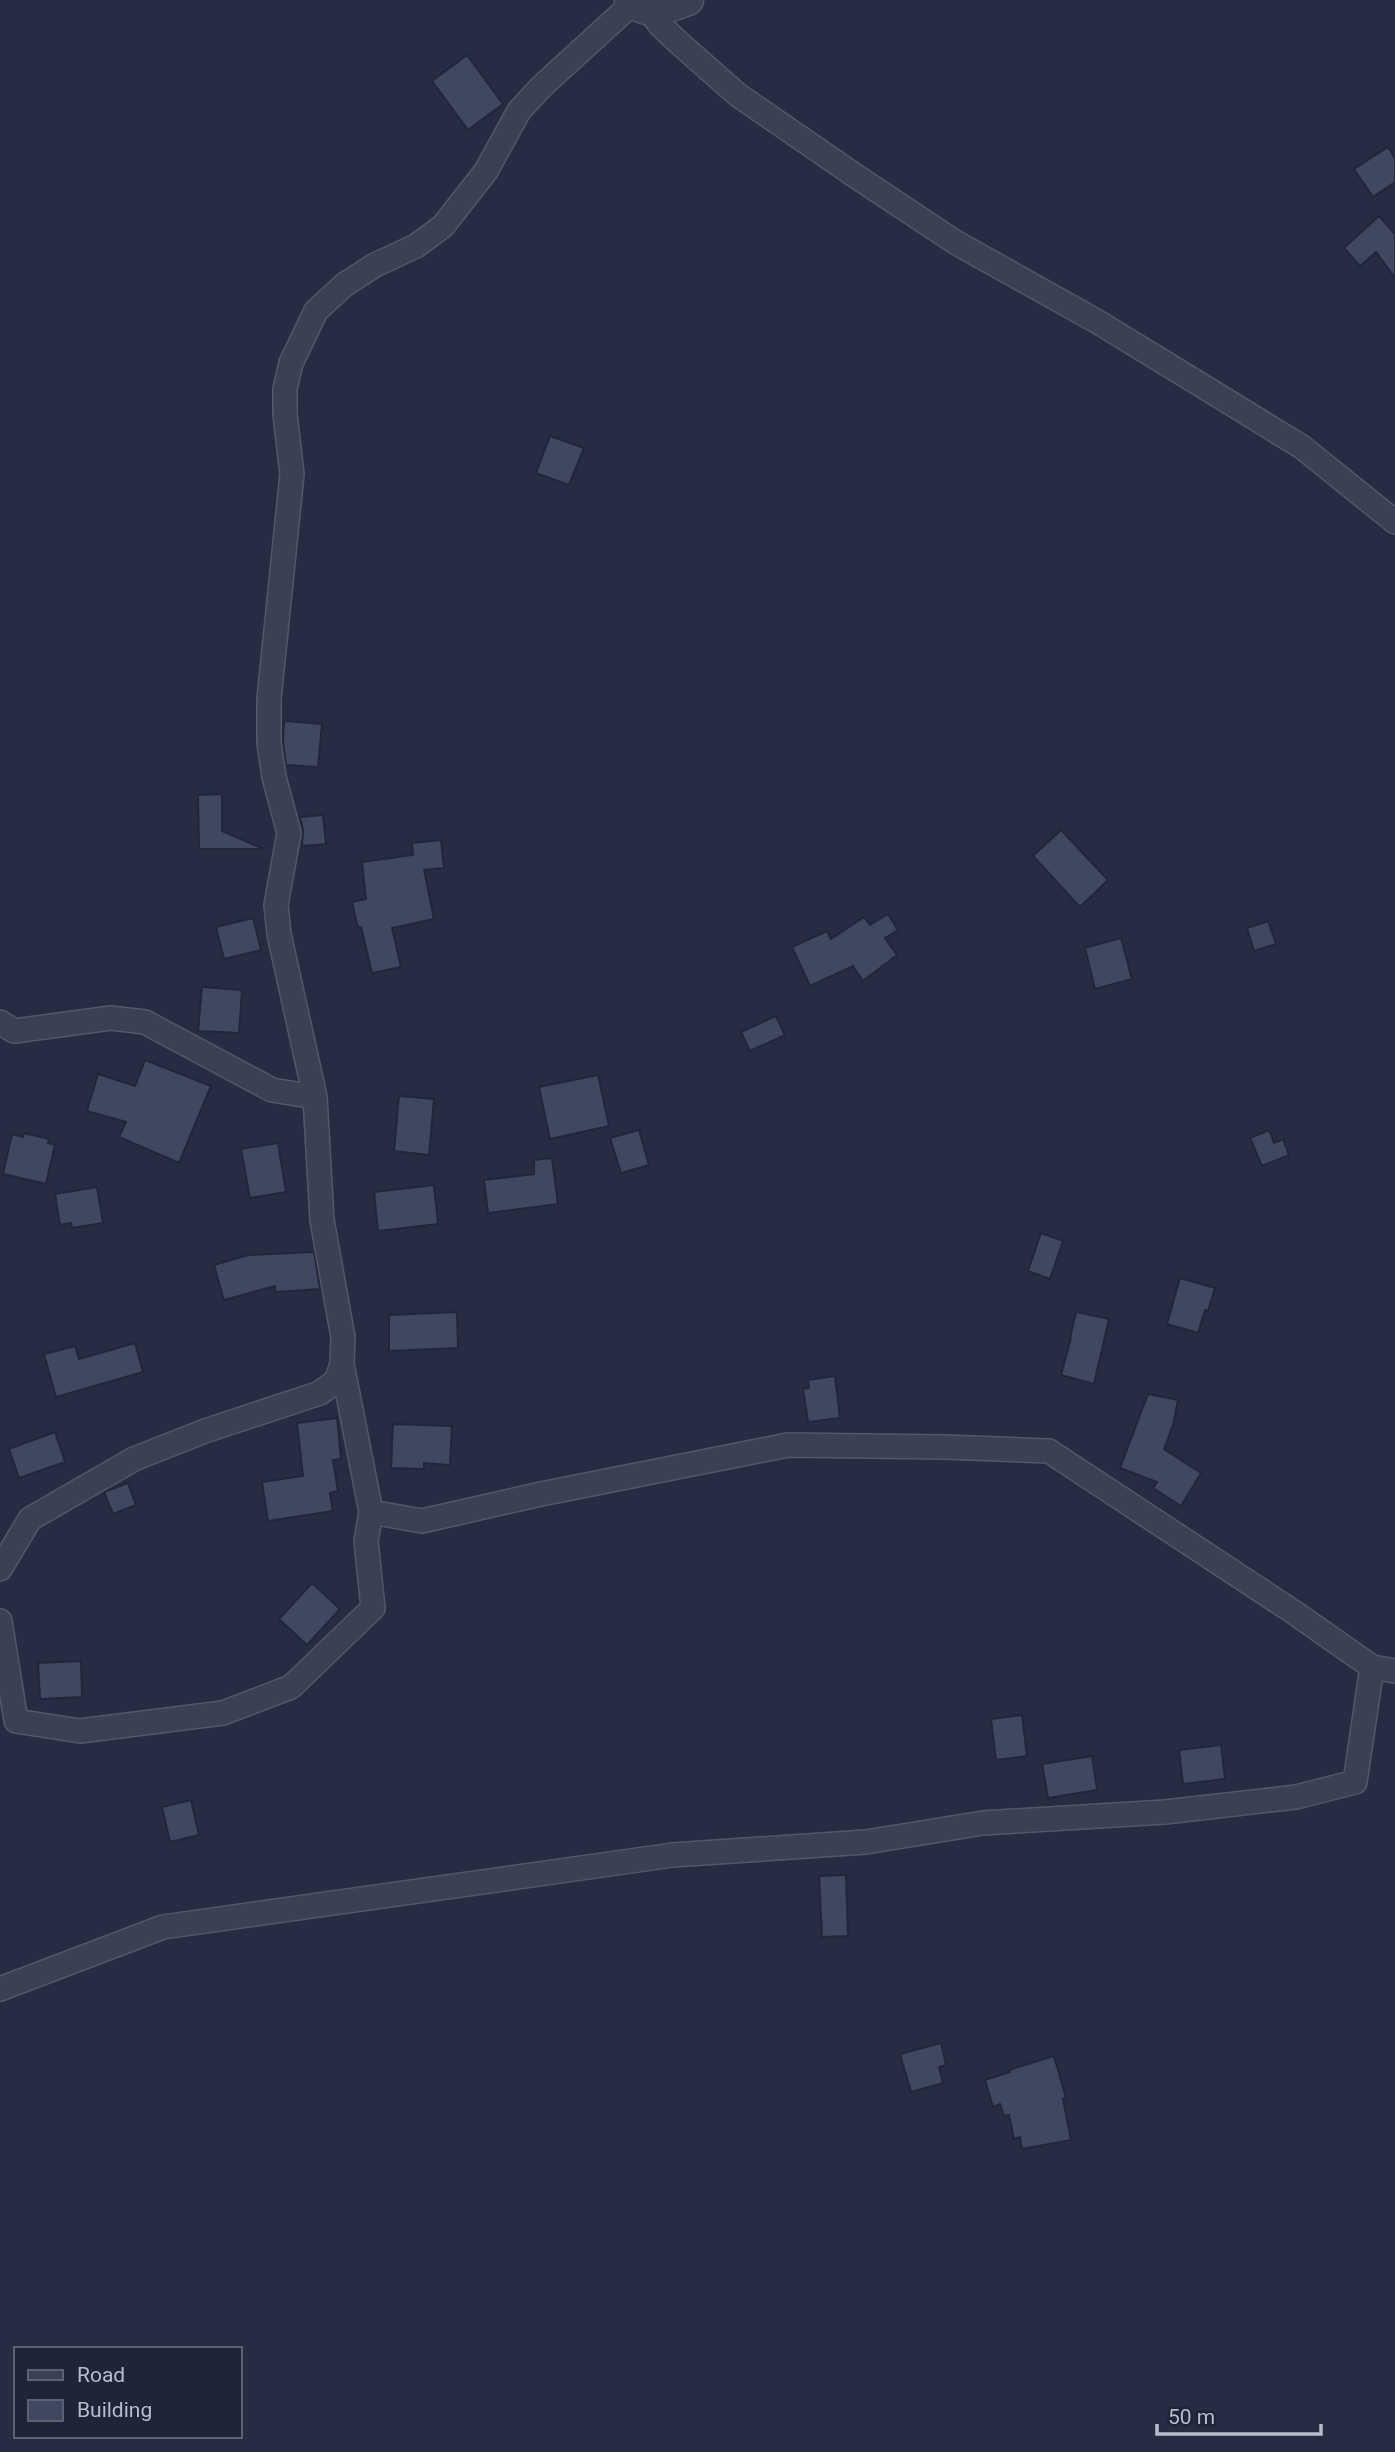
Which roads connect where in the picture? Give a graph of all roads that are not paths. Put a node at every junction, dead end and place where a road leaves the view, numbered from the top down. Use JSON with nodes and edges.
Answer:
{"nodes":[{"id":1,"x":688,"y":0,"type":"edge"},
{"id":2,"x":638,"y":5,"type":"edge"},
{"id":3,"x":1395,"y":522,"type":"edge"},
{"id":4,"x":0,"y":1022,"type":"edge"},
{"id":5,"x":315,"y":1097,"type":"junction"},
{"id":6,"x":342,"y":1364,"type":"junction"},
{"id":7,"x":371,"y":1512,"type":"junction"},
{"id":8,"x":0,"y":1569,"type":"edge"},
{"id":9,"x":0,"y":1621,"type":"edge"},
{"id":10,"x":1372,"y":1667,"type":"junction"},
{"id":11,"x":1395,"y":1671,"type":"edge"},
{"id":12,"x":0,"y":1989,"type":"edge"}],
"edges":[{"from":1,"to":2,"type":"street"},
{"from":2,"to":3,"type":"street"},
{"from":2,"to":5,"type":"street"},
{"from":4,"to":5,"type":"street"},
{"from":5,"to":6,"type":"street"},
{"from":6,"to":7,"type":"street"},
{"from":6,"to":8,"type":"street"},
{"from":7,"to":9,"type":"street"},
{"from":7,"to":10,"type":"street"},
{"from":10,"to":11,"type":"street"},
{"from":10,"to":12,"type":"street"}]}
